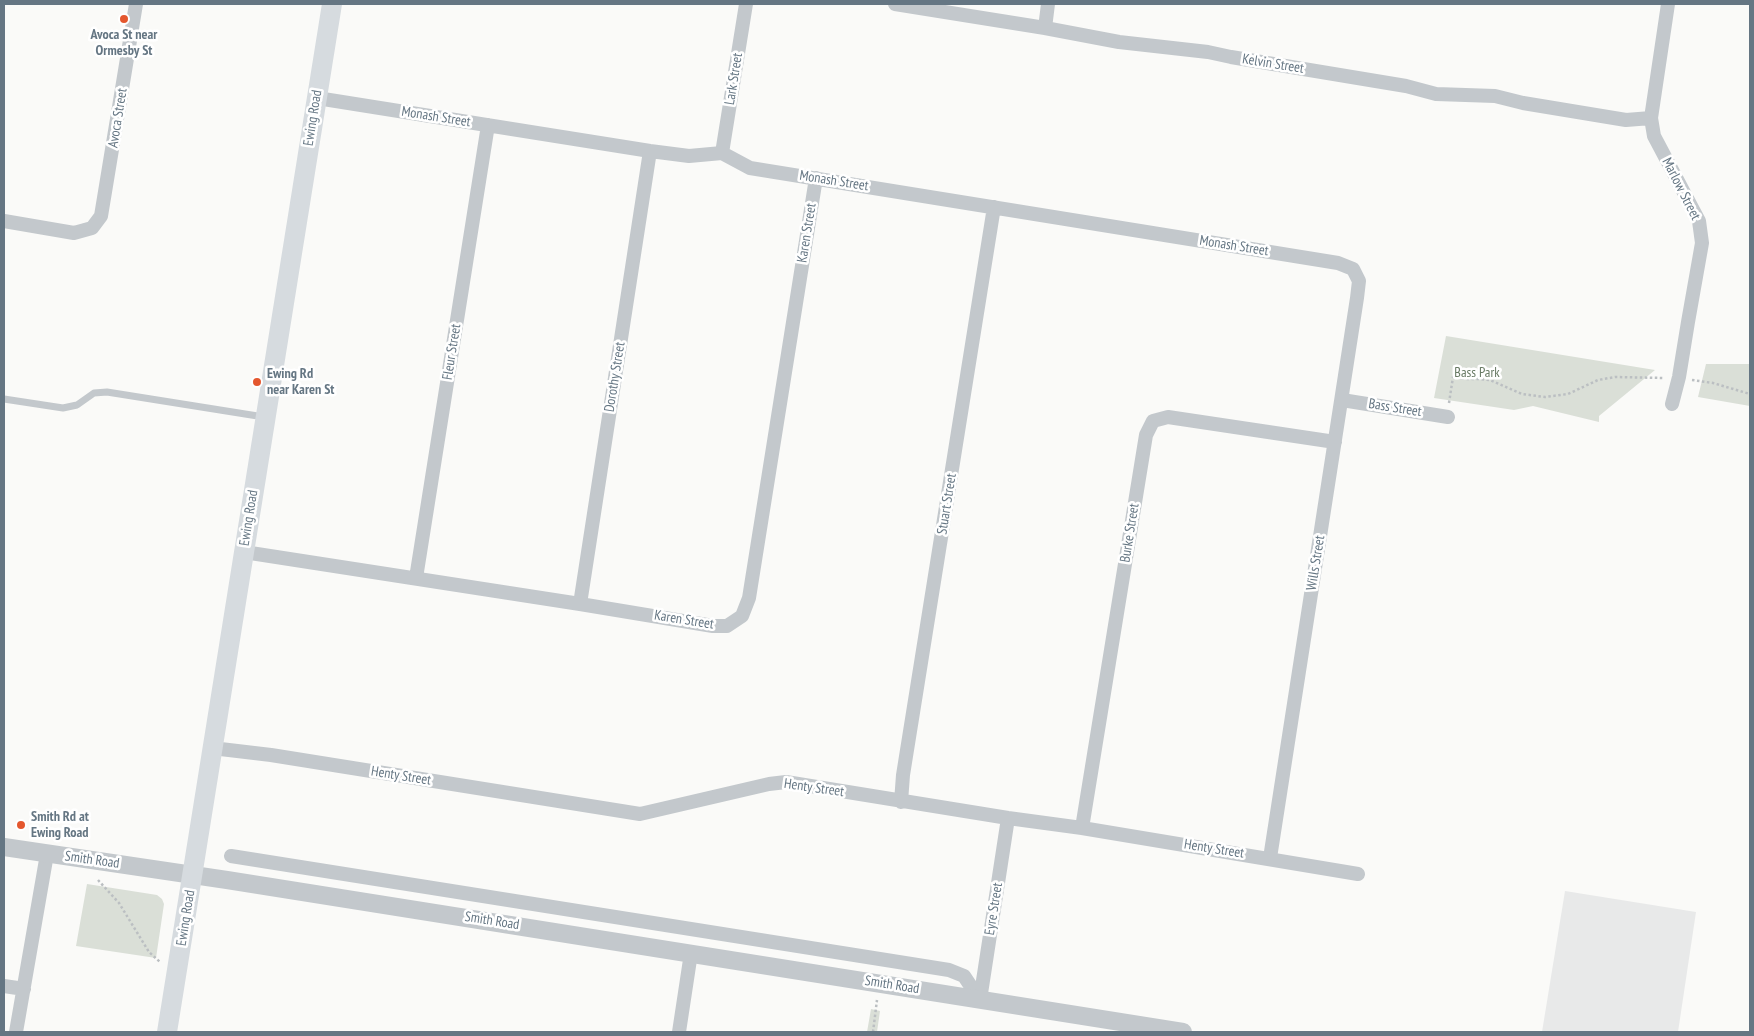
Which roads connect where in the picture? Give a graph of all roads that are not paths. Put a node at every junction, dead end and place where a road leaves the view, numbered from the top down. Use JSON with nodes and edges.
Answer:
{"nodes":[{"id":1,"x":136,"y":4,"type":"edge"},
{"id":2,"x":332,"y":4,"type":"edge"},
{"id":3,"x":746,"y":4,"type":"edge"},
{"id":4,"x":895,"y":4,"type":"edge"},
{"id":5,"x":1048,"y":4,"type":"edge"},
{"id":6,"x":1668,"y":4,"type":"edge"},
{"id":7,"x":1045,"y":28,"type":"junction"},
{"id":8,"x":317,"y":98,"type":"junction"},
{"id":9,"x":1651,"y":118,"type":"junction"},
{"id":10,"x":488,"y":125,"type":"junction"},
{"id":11,"x":650,"y":151,"type":"junction"},
{"id":12,"x":722,"y":154,"type":"junction"},
{"id":13,"x":816,"y":178,"type":"junction"},
{"id":14,"x":994,"y":207,"type":"junction"},
{"id":15,"x":4,"y":222,"type":"edge"},
{"id":16,"x":1352,"y":269,"type":"joint"},
{"id":17,"x":4,"y":399,"type":"edge"},
{"id":18,"x":1342,"y":400,"type":"junction"},
{"id":19,"x":1672,"y":404,"type":"dead end"},
{"id":20,"x":264,"y":417,"type":"junction"},
{"id":21,"x":1448,"y":417,"type":"road end"},
{"id":22,"x":1334,"y":442,"type":"junction"},
{"id":23,"x":244,"y":552,"type":"junction"},
{"id":24,"x":416,"y":578,"type":"junction"},
{"id":25,"x":580,"y":604,"type":"junction"},
{"id":26,"x":212,"y":748,"type":"junction"},
{"id":27,"x":901,"y":802,"type":"junction"},
{"id":28,"x":1008,"y":818,"type":"junction"},
{"id":29,"x":1082,"y":828,"type":"junction"},
{"id":30,"x":4,"y":847,"type":"edge"},
{"id":31,"x":47,"y":854,"type":"junction"},
{"id":32,"x":231,"y":856,"type":"dead end"},
{"id":33,"x":1270,"y":858,"type":"junction"},
{"id":34,"x":1358,"y":874,"type":"dead end"},
{"id":35,"x":193,"y":875,"type":"junction"},
{"id":36,"x":691,"y":953,"type":"junction"},
{"id":37,"x":4,"y":986,"type":"edge"},
{"id":38,"x":24,"y":989,"type":"junction"},
{"id":39,"x":980,"y":1000,"type":"junction"},
{"id":40,"x":16,"y":1032,"type":"edge"},
{"id":41,"x":167,"y":1032,"type":"edge"},
{"id":42,"x":679,"y":1032,"type":"edge"},
{"id":43,"x":1183,"y":1032,"type":"edge"}],
"edges":[{"from":1,"to":15,"type":"street","name":"Avoca Street"},
{"from":2,"to":8,"type":"main road","name":"Ewing Road"},
{"from":3,"to":12,"type":"street","name":"Lark Street"},
{"from":4,"to":7,"type":"street","name":"Kelvin Street"},
{"from":5,"to":7,"type":"street"},
{"from":6,"to":9,"type":"street","name":"Marlow Street"},
{"from":7,"to":9,"type":"street","name":"Kelvin Street"},
{"from":8,"to":10,"type":"street","name":"Monash Street"},
{"from":8,"to":20,"type":"main road","name":"Ewing Road"},
{"from":9,"to":19,"type":"street","name":"Marlow Street"},
{"from":10,"to":11,"type":"street","name":"Monash Street"},
{"from":10,"to":24,"type":"street","name":"Fleur Street"},
{"from":11,"to":12,"type":"street","name":"Monash Street"},
{"from":11,"to":25,"type":"street","name":"Dorothy Street"},
{"from":12,"to":13,"type":"street","name":"Monash Street"},
{"from":13,"to":14,"type":"street","name":"Monash Street"},
{"from":13,"to":25,"type":"street","name":"Karen Street"},
{"from":14,"to":16,"type":"street","name":"Monash Street"},
{"from":14,"to":27,"type":"street","name":"Stuart Street"},
{"from":16,"to":18,"type":"street","name":"Wills Street"},
{"from":17,"to":20,"type":"lane"},
{"from":18,"to":21,"type":"street","name":"Bass Street"},
{"from":18,"to":22,"type":"street","name":"Wills Street"},
{"from":20,"to":23,"type":"main road","name":"Ewing Road"},
{"from":22,"to":29,"type":"street","name":"Burke Street"},
{"from":22,"to":33,"type":"street","name":"Wills Street"},
{"from":23,"to":24,"type":"street","name":"Karen Street"},
{"from":23,"to":26,"type":"main road","name":"Ewing Road"},
{"from":24,"to":25,"type":"street","name":"Karen Street"},
{"from":26,"to":27,"type":"street","name":"Henty Street"},
{"from":26,"to":35,"type":"main road","name":"Ewing Road"},
{"from":27,"to":28,"type":"street","name":"Henty Street"},
{"from":28,"to":29,"type":"street","name":"Henty Street"},
{"from":28,"to":39,"type":"street","name":"Eyre Street"},
{"from":29,"to":33,"type":"street","name":"Henty Street"},
{"from":30,"to":31,"type":"street","name":"Smith Road"},
{"from":31,"to":35,"type":"street","name":"Smith Road"},
{"from":31,"to":38,"type":"street"},
{"from":32,"to":39,"type":"street","name":"Smith Road"},
{"from":33,"to":34,"type":"street","name":"Henty Street"},
{"from":35,"to":36,"type":"street","name":"Smith Road"},
{"from":35,"to":41,"type":"main road","name":"Ewing Road"},
{"from":36,"to":39,"type":"street","name":"Smith Road"},
{"from":36,"to":42,"type":"street"},
{"from":37,"to":38,"type":"street"},
{"from":38,"to":40,"type":"street"},
{"from":39,"to":43,"type":"street","name":"Smith Road"}]}
